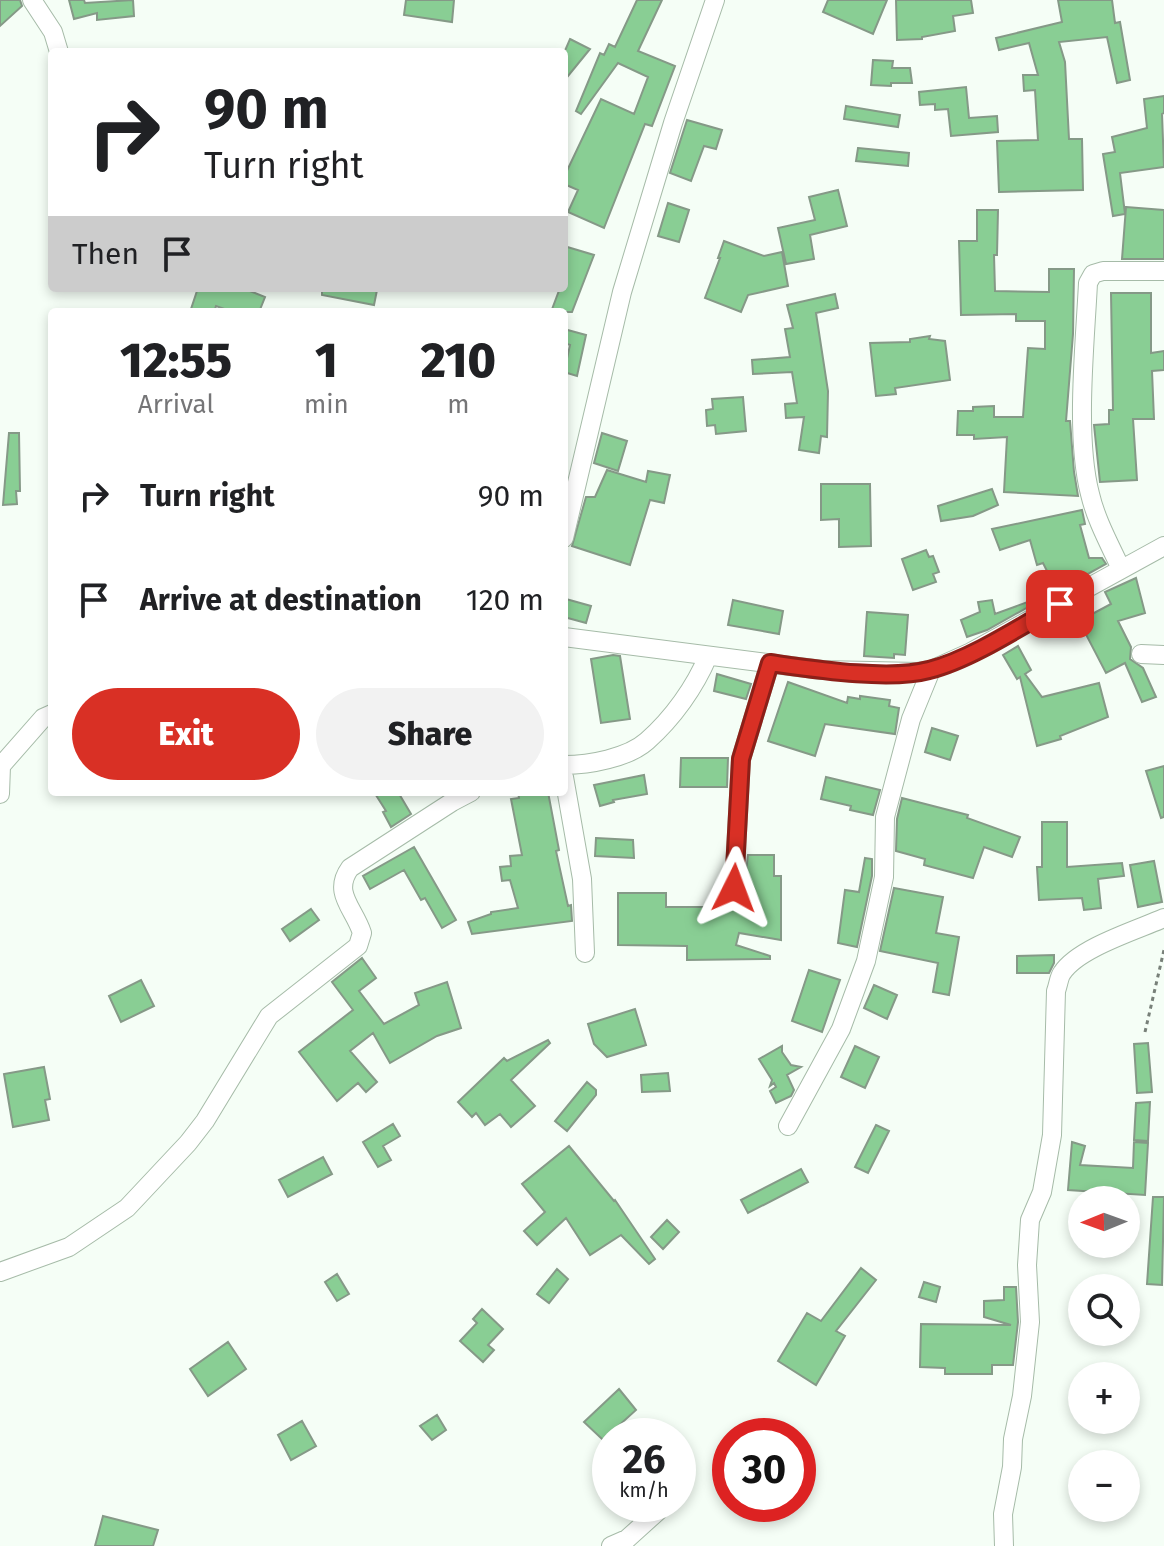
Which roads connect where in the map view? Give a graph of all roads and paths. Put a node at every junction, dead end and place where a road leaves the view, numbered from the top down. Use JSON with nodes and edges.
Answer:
{"nodes":[{"id":1,"x":32,"y":0,"type":"edge"},
{"id":2,"x":715,"y":0,"type":"edge"},
{"id":3,"x":58,"y":48,"type":"edge"},
{"id":4,"x":1164,"y":271,"type":"edge"},
{"id":5,"x":568,"y":521,"type":"edge"},
{"id":6,"x":1164,"y":546,"type":"edge"},
{"id":7,"x":1121,"y":569,"type":"junction"},
{"id":8,"x":568,"y":638,"type":"edge"},
{"id":9,"x":1141,"y":654,"type":"dead end"},
{"id":10,"x":1164,"y":655,"type":"edge"},
{"id":11,"x":708,"y":656,"type":"junction"},
{"id":12,"x":770,"y":663,"type":"junction"},
{"id":13,"x":931,"y":670,"type":"junction"},
{"id":14,"x":48,"y":716,"type":"edge"},
{"id":15,"x":568,"y":764,"type":"edge"},
{"id":16,"x":0,"y":766,"type":"edge"},
{"id":17,"x":0,"y":794,"type":"edge"},
{"id":18,"x":463,"y":796,"type":"edge"},
{"id":19,"x":567,"y":796,"type":"edge"},
{"id":20,"x":734,"y":888,"type":"dead end"},
{"id":21,"x":1164,"y":918,"type":"edge"},
{"id":22,"x":1164,"y":950,"type":"edge"},
{"id":23,"x":585,"y":953,"type":"dead end"},
{"id":24,"x":1145,"y":1032,"type":"dead end"},
{"id":25,"x":788,"y":1126,"type":"dead end"},
{"id":26,"x":0,"y":1272,"type":"edge"},
{"id":27,"x":646,"y":1522,"type":"edge"},
{"id":28,"x":611,"y":1546,"type":"edge"},
{"id":29,"x":1004,"y":1546,"type":"edge"}],
"edges":[{"from":1,"to":3,"type":"street"},
{"from":2,"to":5,"type":"street"},
{"from":4,"to":7,"type":"street"},
{"from":6,"to":7,"type":"street"},
{"from":7,"to":13,"type":"street"},
{"from":8,"to":11,"type":"street"},
{"from":9,"to":10,"type":"street"},
{"from":11,"to":12,"type":"street"},
{"from":11,"to":15,"type":"street"},
{"from":12,"to":13,"type":"street"},
{"from":12,"to":20,"type":"street"},
{"from":13,"to":25,"type":"street"},
{"from":14,"to":16,"type":"street"},
{"from":16,"to":17,"type":"street"},
{"from":18,"to":26,"type":"street"},
{"from":19,"to":23,"type":"street"},
{"from":21,"to":29,"type":"street"},
{"from":22,"to":24,"type":"path"},
{"from":27,"to":28,"type":"street"}]}
